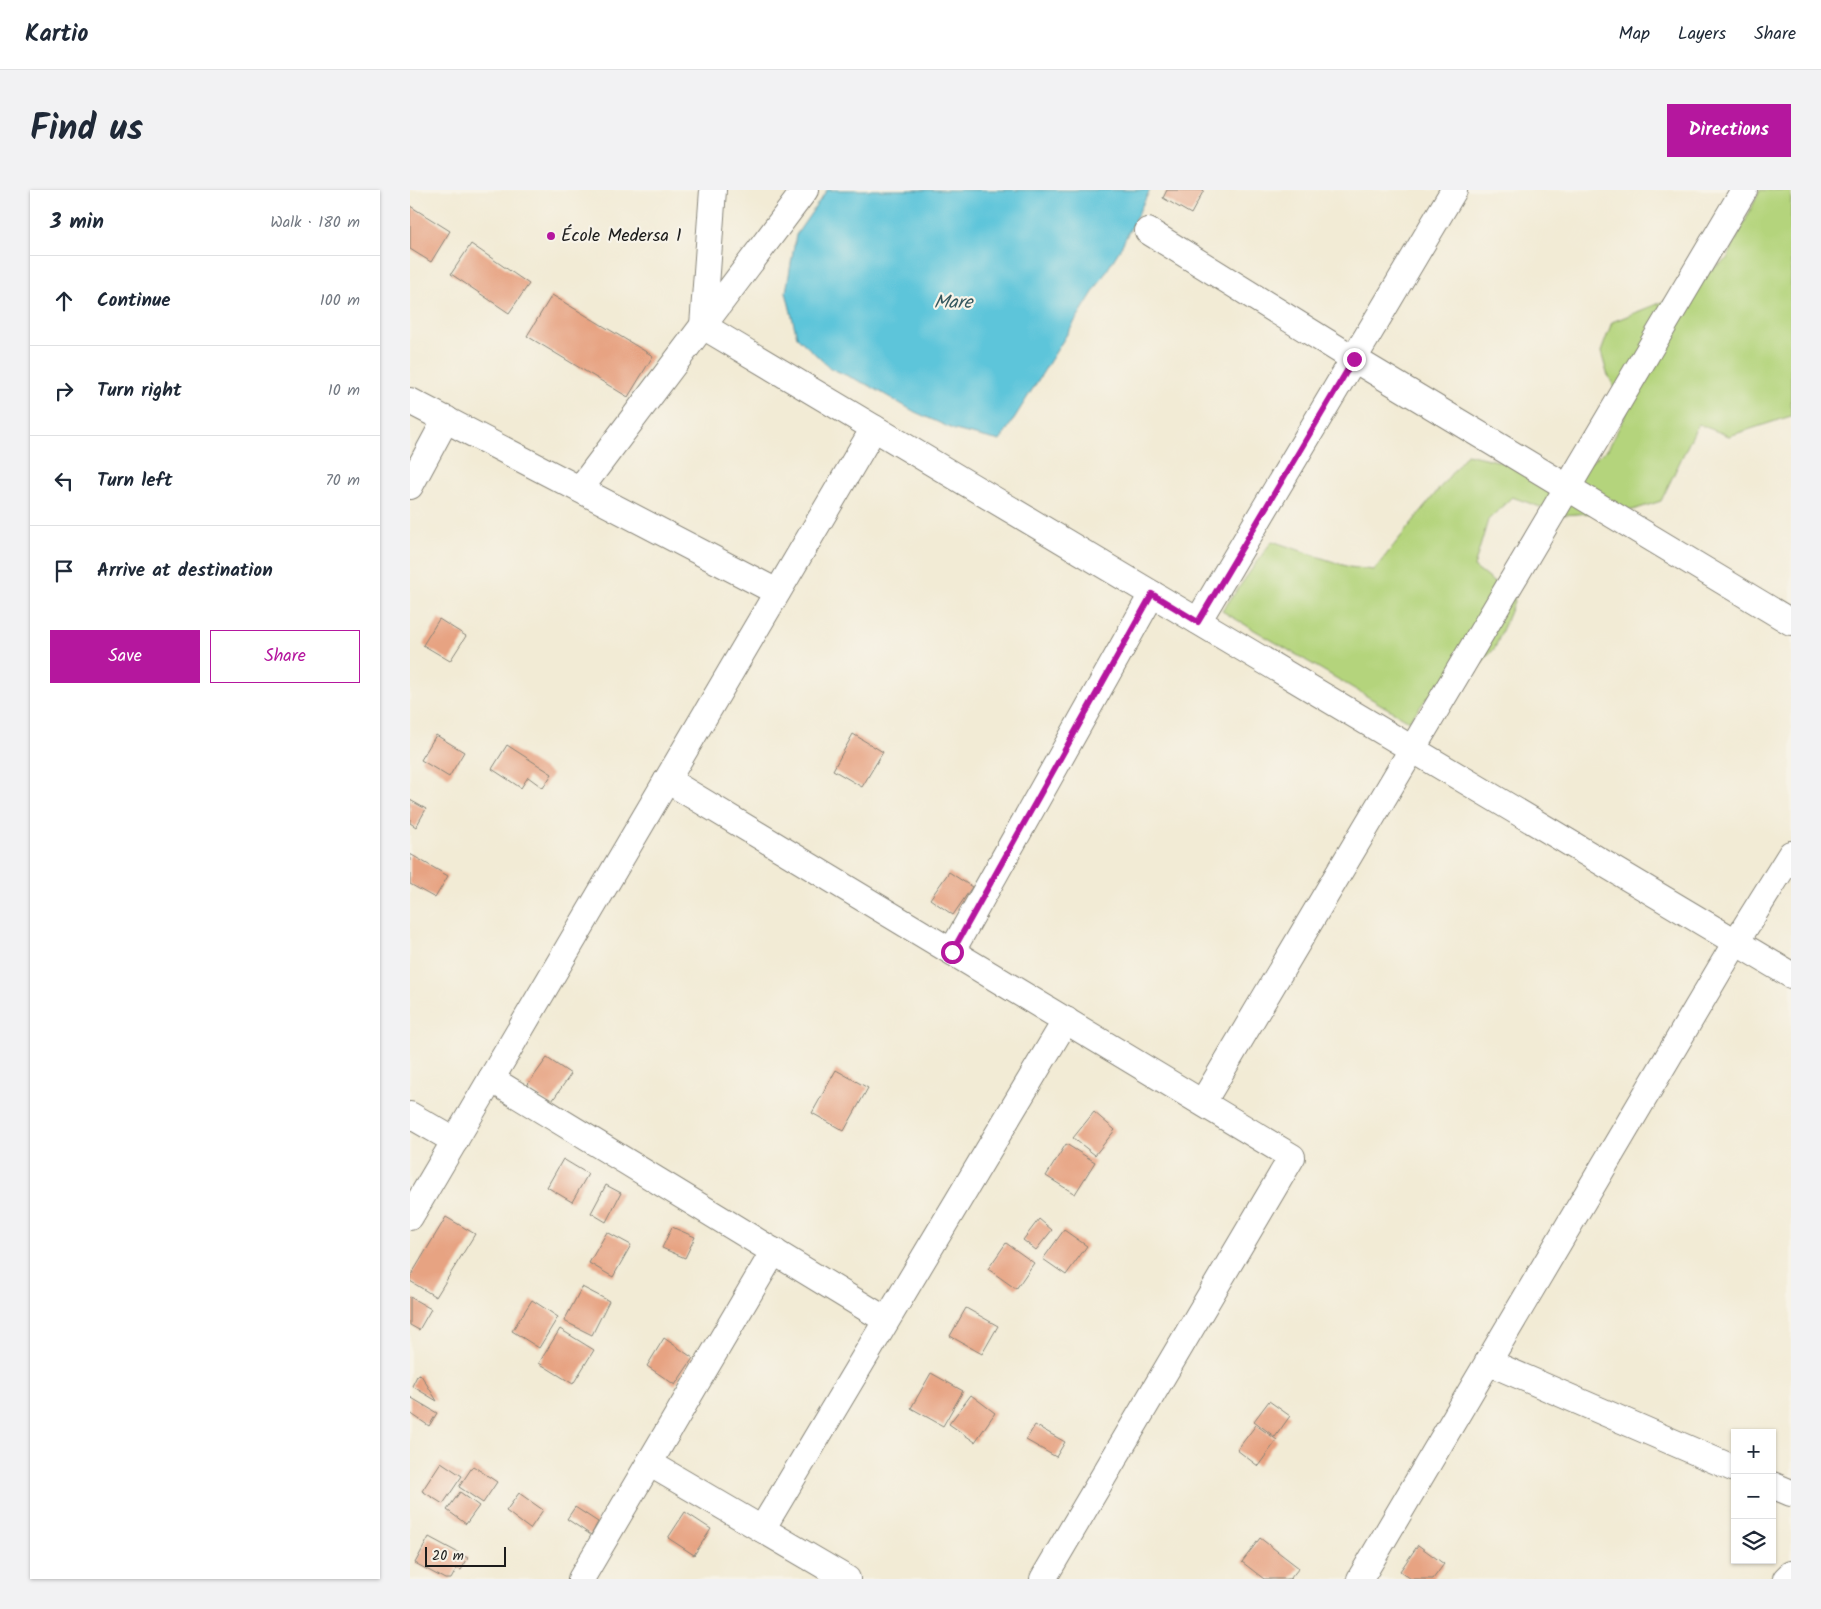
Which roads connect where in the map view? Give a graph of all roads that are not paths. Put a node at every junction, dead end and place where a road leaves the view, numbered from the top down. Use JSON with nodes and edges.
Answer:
{"nodes":[{"id":1,"x":713,"y":190,"type":"edge"},
{"id":2,"x":805,"y":190,"type":"edge"},
{"id":3,"x":1454,"y":190,"type":"edge"},
{"id":4,"x":1744,"y":190,"type":"edge"},
{"id":5,"x":1148,"y":231,"type":"dead end"},
{"id":6,"x":703,"y":326,"type":"junction"},
{"id":7,"x":1354,"y":359,"type":"junction"},
{"id":8,"x":410,"y":401,"type":"edge"},
{"id":9,"x":446,"y":419,"type":"junction"},
{"id":10,"x":874,"y":428,"type":"junction"},
{"id":11,"x":410,"y":486,"type":"edge"},
{"id":12,"x":1568,"y":488,"type":"junction"},
{"id":13,"x":580,"y":489,"type":"junction"},
{"id":14,"x":778,"y":592,"type":"junction"},
{"id":15,"x":1152,"y":594,"type":"junction"},
{"id":16,"x":1198,"y":622,"type":"junction"},
{"id":17,"x":1791,"y":622,"type":"edge"},
{"id":18,"x":1412,"y":750,"type":"junction"},
{"id":19,"x":667,"y":780,"type":"junction"},
{"id":20,"x":1791,"y":854,"type":"edge"},
{"id":21,"x":1736,"y":942,"type":"junction"},
{"id":22,"x":952,"y":952,"type":"junction"},
{"id":23,"x":1791,"y":976,"type":"edge"},
{"id":24,"x":1066,"y":1020,"type":"junction"},
{"id":25,"x":491,"y":1079,"type":"junction"},
{"id":26,"x":1203,"y":1102,"type":"junction"},
{"id":27,"x":410,"y":1115,"type":"edge"},
{"id":28,"x":455,"y":1141,"type":"junction"},
{"id":29,"x":410,"y":1217,"type":"edge"},
{"id":30,"x":774,"y":1251,"type":"junction"},
{"id":31,"x":886,"y":1320,"type":"junction"},
{"id":32,"x":1488,"y":1362,"type":"junction"},
{"id":33,"x":650,"y":1463,"type":"junction"},
{"id":34,"x":1731,"y":1467,"type":"edge"},
{"id":35,"x":1776,"y":1487,"type":"edge"},
{"id":36,"x":1791,"y":1493,"type":"edge"},
{"id":37,"x":762,"y":1528,"type":"junction"},
{"id":38,"x":1791,"y":1574,"type":"edge"},
{"id":39,"x":581,"y":1579,"type":"edge"},
{"id":40,"x":847,"y":1579,"type":"edge"},
{"id":41,"x":1043,"y":1579,"type":"edge"},
{"id":42,"x":1360,"y":1579,"type":"edge"},
{"id":43,"x":1786,"y":1579,"type":"edge"}],
"edges":[{"from":1,"to":6,"type":"street"},
{"from":2,"to":6,"type":"street"},
{"from":3,"to":7,"type":"street"},
{"from":4,"to":12,"type":"street"},
{"from":5,"to":7,"type":"street"},
{"from":6,"to":10,"type":"street"},
{"from":6,"to":13,"type":"street"},
{"from":7,"to":12,"type":"street"},
{"from":7,"to":16,"type":"street"},
{"from":8,"to":9,"type":"street"},
{"from":9,"to":11,"type":"street"},
{"from":9,"to":13,"type":"street"},
{"from":10,"to":14,"type":"street"},
{"from":10,"to":15,"type":"street"},
{"from":12,"to":17,"type":"street"},
{"from":12,"to":18,"type":"street"},
{"from":13,"to":14,"type":"street"},
{"from":14,"to":19,"type":"street"},
{"from":15,"to":16,"type":"street"},
{"from":15,"to":22,"type":"street"},
{"from":16,"to":18,"type":"street"},
{"from":18,"to":21,"type":"street"},
{"from":18,"to":26,"type":"street"},
{"from":19,"to":22,"type":"street"},
{"from":19,"to":25,"type":"street"},
{"from":20,"to":21,"type":"street"},
{"from":21,"to":23,"type":"street"},
{"from":21,"to":32,"type":"street"},
{"from":22,"to":24,"type":"street"},
{"from":24,"to":26,"type":"street"},
{"from":24,"to":31,"type":"street"},
{"from":25,"to":28,"type":"street"},
{"from":25,"to":30,"type":"street"},
{"from":26,"to":41,"type":"street"},
{"from":27,"to":28,"type":"street"},
{"from":28,"to":29,"type":"street"},
{"from":30,"to":31,"type":"street"},
{"from":30,"to":33,"type":"street"},
{"from":31,"to":37,"type":"street"},
{"from":32,"to":34,"type":"street"},
{"from":32,"to":42,"type":"street"},
{"from":33,"to":37,"type":"street"},
{"from":33,"to":39,"type":"street"},
{"from":35,"to":36,"type":"street"},
{"from":37,"to":40,"type":"street"},
{"from":38,"to":43,"type":"street"}]}
